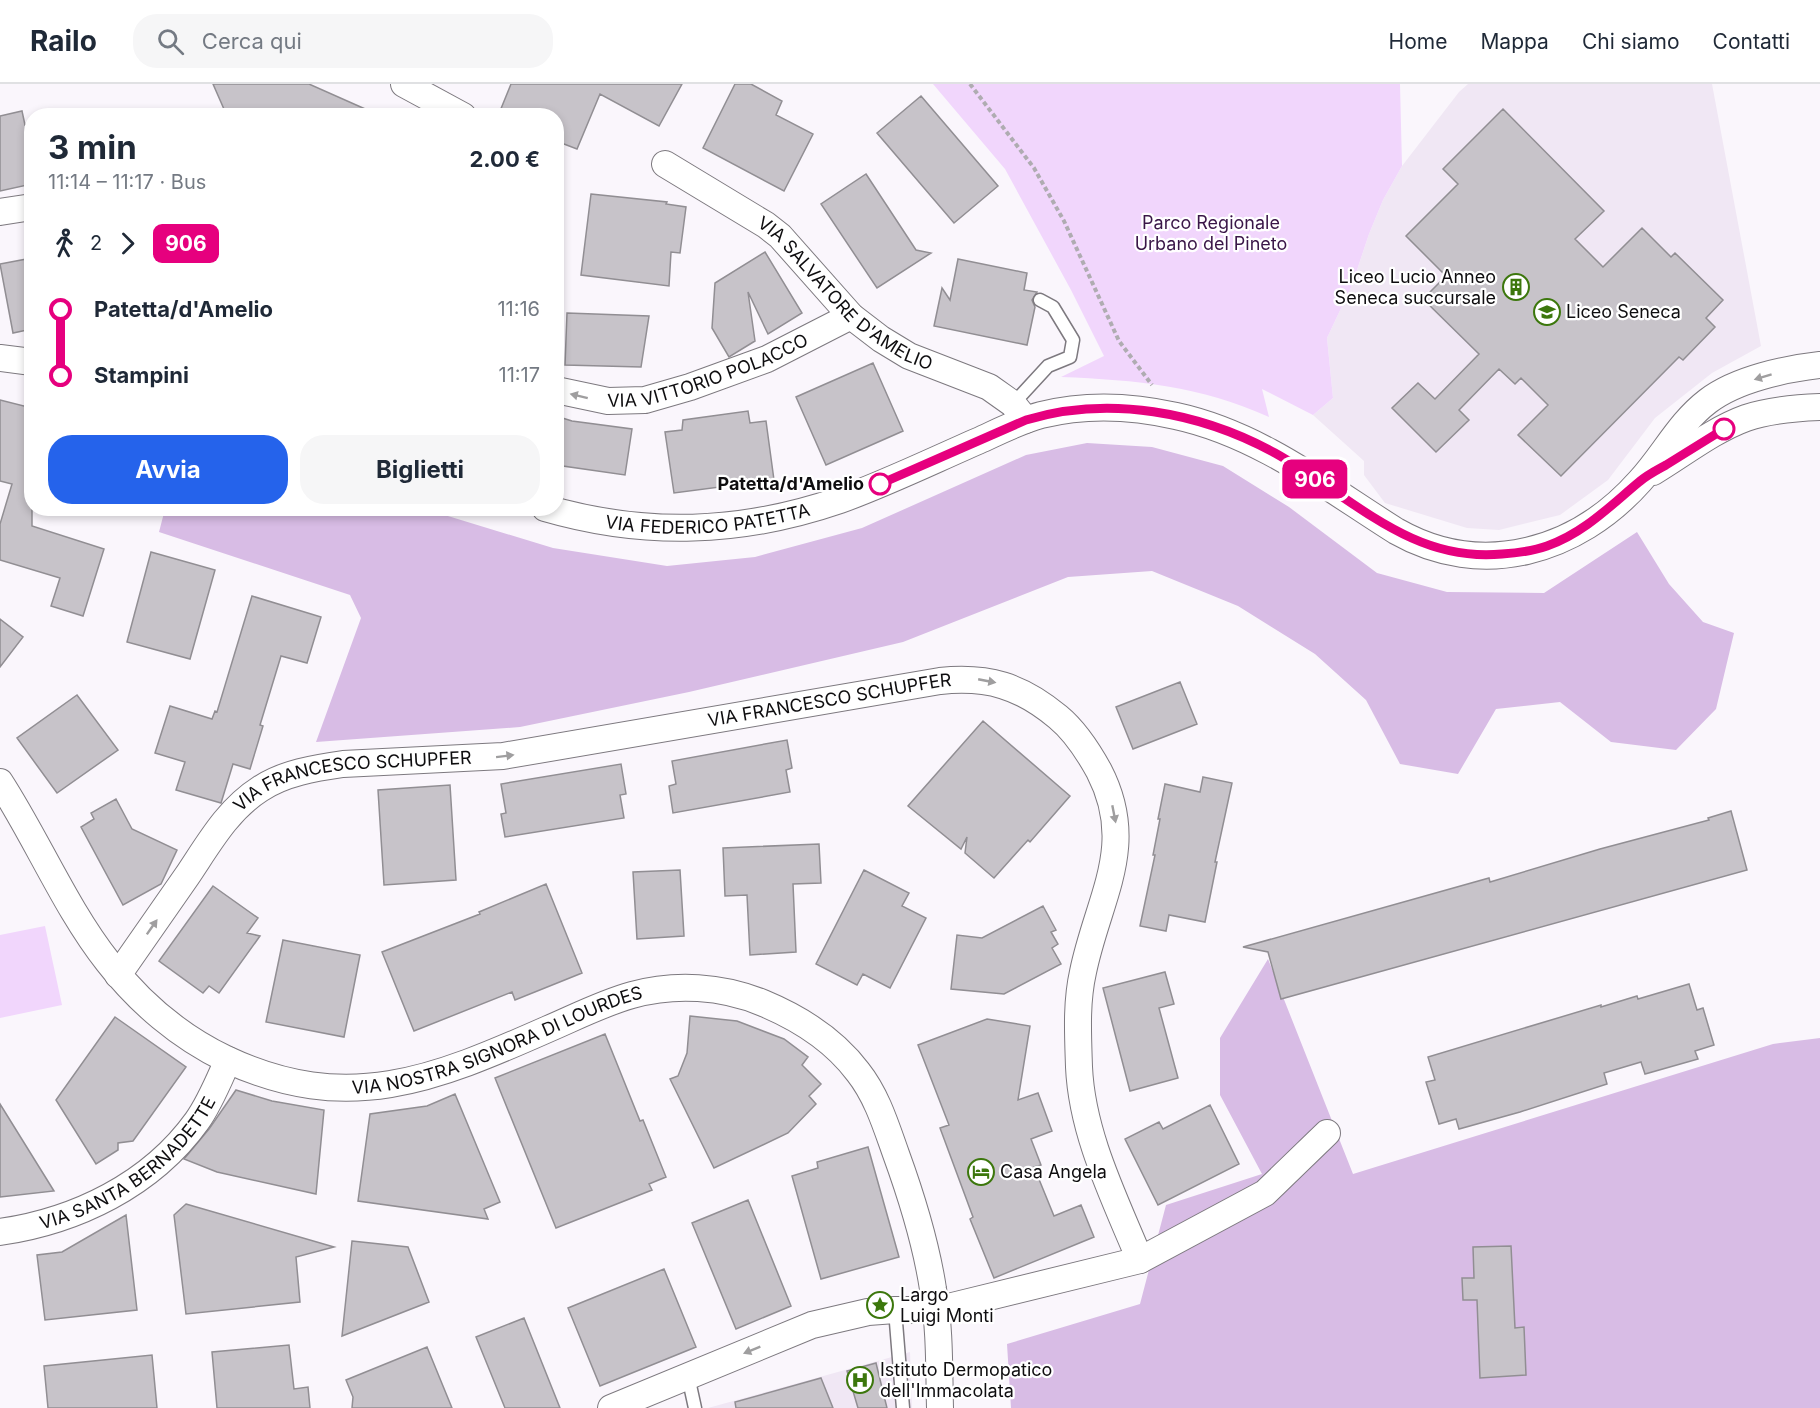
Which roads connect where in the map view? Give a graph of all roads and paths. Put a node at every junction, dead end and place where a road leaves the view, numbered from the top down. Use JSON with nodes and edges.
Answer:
{"nodes":[{"id":1,"x":404,"y":84,"type":"edge"},
{"id":2,"x":970,"y":84,"type":"edge"},
{"id":3,"x":448,"y":108,"type":"edge"},
{"id":4,"x":665,"y":164,"type":"dead end"},
{"id":5,"x":24,"y":208,"type":"edge"},
{"id":6,"x":0,"y":212,"type":"edge"},
{"id":7,"x":1040,"y":300,"type":"dead end"},
{"id":8,"x":851,"y":316,"type":"junction"},
{"id":9,"x":0,"y":358,"type":"edge"},
{"id":10,"x":24,"y":361,"type":"edge"},
{"id":11,"x":1820,"y":365,"type":"edge"},
{"id":12,"x":564,"y":392,"type":"edge"},
{"id":13,"x":1820,"y":407,"type":"edge"},
{"id":14,"x":1019,"y":412,"type":"junction"},
{"id":15,"x":1175,"y":416,"type":"junction"},
{"id":16,"x":1640,"y":480,"type":"junction"},
{"id":17,"x":564,"y":512,"type":"edge"},
{"id":18,"x":0,"y":782,"type":"edge"},
{"id":19,"x":118,"y":975,"type":"junction"},
{"id":20,"x":228,"y":1060,"type":"junction"},
{"id":21,"x":1327,"y":1133,"type":"dead end"},
{"id":22,"x":0,"y":1232,"type":"edge"},
{"id":23,"x":1140,"y":1260,"type":"junction"},
{"id":24,"x":895,"y":1310,"type":"junction"},
{"id":25,"x":936,"y":1310,"type":"junction"},
{"id":26,"x":688,"y":1376,"type":"junction"},
{"id":27,"x":611,"y":1408,"type":"edge"},
{"id":28,"x":695,"y":1408,"type":"edge"},
{"id":29,"x":903,"y":1408,"type":"edge"},
{"id":30,"x":940,"y":1408,"type":"edge"}],
"edges":[{"from":1,"to":3,"type":"street"},
{"from":2,"to":15,"type":"path"},
{"from":4,"to":8,"type":"street","name":"VIA SALVATORE D'AMELIO"},
{"from":5,"to":6,"type":"street"},
{"from":7,"to":14,"type":"lane"},
{"from":8,"to":12,"type":"street","name":"VIA VITTORIO POLACCO","one_way":true},
{"from":8,"to":14,"type":"street","name":"VIA SALVATORE D'AMELIO"},
{"from":9,"to":10,"type":"street"},
{"from":11,"to":16,"type":"street","one_way":true},
{"from":13,"to":16,"type":"street"},
{"from":14,"to":15,"type":"street","name":"VIA FEDERICO PATETTA"},
{"from":14,"to":17,"type":"street","name":"VIA FEDERICO PATETTA"},
{"from":15,"to":16,"type":"street","name":"VIA FEDERICO PATETTA"},
{"from":18,"to":19,"type":"street","name":"VIA NOSTRA SIGNORA DI LOURDES"},
{"from":19,"to":20,"type":"street","name":"VIA NOSTRA SIGNORA DI LOURDES"},
{"from":19,"to":23,"type":"street","name":"VIA FRANCESCO SCHUPFER","one_way":true},
{"from":20,"to":22,"type":"street","name":"VIA SANTA BERNADETTE"},
{"from":20,"to":25,"type":"street","name":"VIA NOSTRA SIGNORA DI LOURDES"},
{"from":21,"to":23,"type":"street"},
{"from":23,"to":25,"type":"street"},
{"from":24,"to":25,"type":"street"},
{"from":24,"to":26,"type":"street","one_way":true},
{"from":24,"to":29,"type":"lane"},
{"from":25,"to":30,"type":"street","name":"VIA NOSTRA SIGNORA DI LOURDES"},
{"from":26,"to":27,"type":"street"},
{"from":26,"to":28,"type":"lane"}]}
